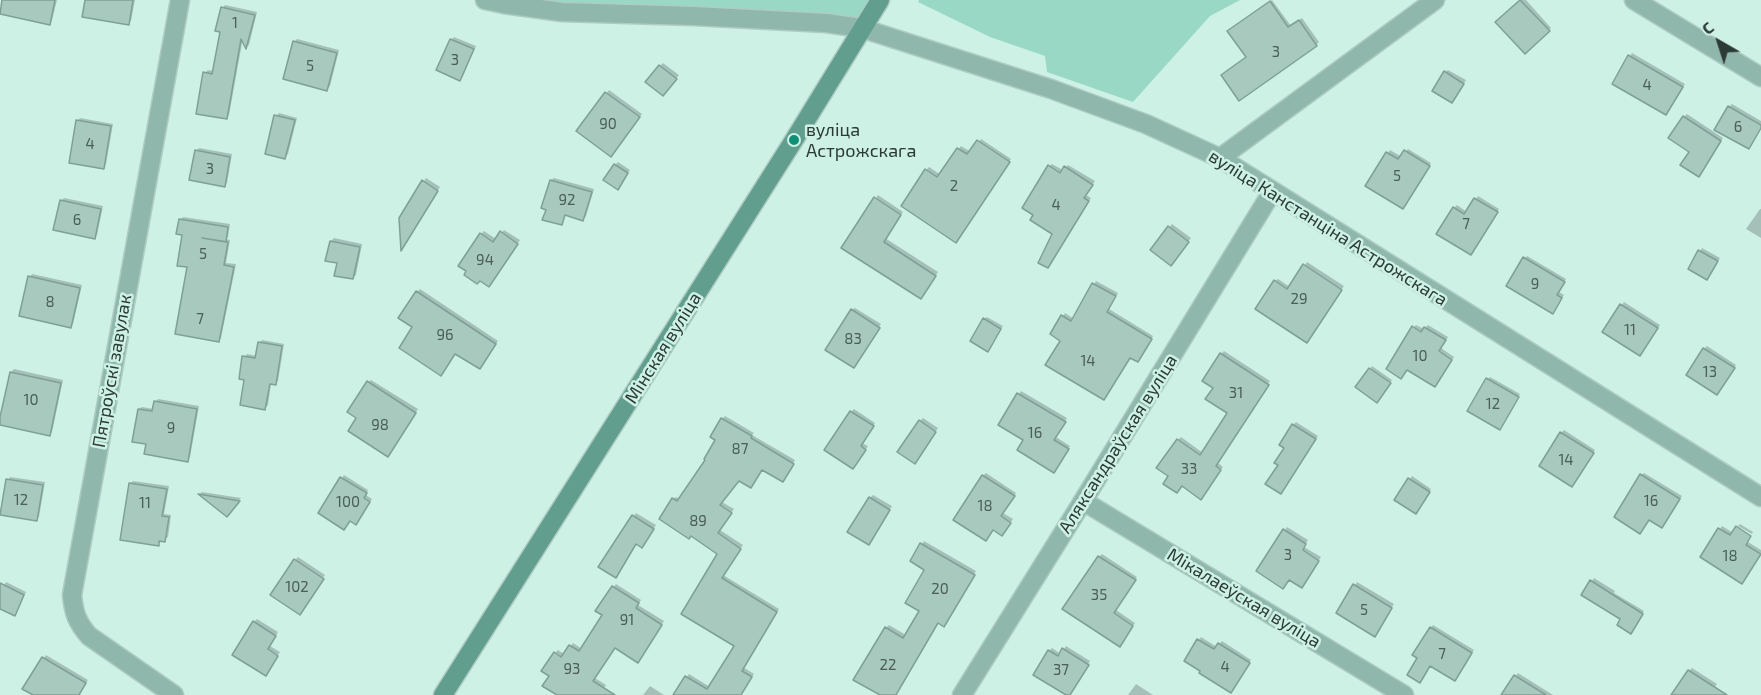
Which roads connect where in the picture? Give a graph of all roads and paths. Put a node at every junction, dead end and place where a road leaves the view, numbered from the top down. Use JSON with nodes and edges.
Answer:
{"nodes":[{"id":1,"x":180,"y":0,"type":"edge"},
{"id":2,"x":485,"y":0,"type":"edge"},
{"id":3,"x":880,"y":0,"type":"edge"},
{"id":4,"x":1435,"y":0,"type":"edge"},
{"id":5,"x":1634,"y":0,"type":"edge"},
{"id":6,"x":861,"y":28,"type":"junction"},
{"id":7,"x":1761,"y":77,"type":"edge"},
{"id":8,"x":1220,"y":159,"type":"junction"},
{"id":9,"x":1272,"y":192,"type":"junction"},
{"id":10,"x":1761,"y":497,"type":"edge"},
{"id":11,"x":1083,"y":501,"type":"junction"},
{"id":12,"x":174,"y":695,"type":"edge"},
{"id":13,"x":443,"y":695,"type":"edge"},
{"id":14,"x":962,"y":695,"type":"edge"},
{"id":15,"x":1404,"y":695,"type":"edge"}],
"edges":[{"from":1,"to":12,"type":"street","name":"Пятроўскі завулак"},
{"from":2,"to":6,"type":"street","name":"вуліца Канстанціна Астрожскага"},
{"from":3,"to":6,"type":"main road","name":"Мінская вуліца"},
{"from":4,"to":8,"type":"street"},
{"from":5,"to":7,"type":"street"},
{"from":6,"to":8,"type":"street","name":"вуліца Канстанціна Астрожскага"},
{"from":6,"to":13,"type":"main road","name":"Мінская вуліца"},
{"from":8,"to":9,"type":"street","name":"вуліца Канстанціна Астрожскага"},
{"from":9,"to":10,"type":"street","name":"вуліца Канстанціна Астрожскага"},
{"from":9,"to":11,"type":"street","name":"Аляксандраўская вуліца"},
{"from":11,"to":14,"type":"street","name":"Аляксандраўская вуліца"},
{"from":11,"to":15,"type":"street","name":"Мікалаеўская вуліца"}]}
